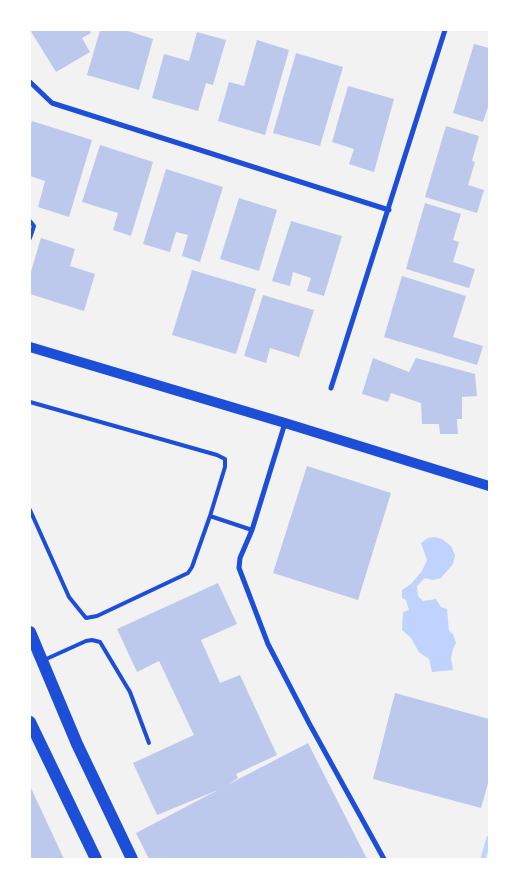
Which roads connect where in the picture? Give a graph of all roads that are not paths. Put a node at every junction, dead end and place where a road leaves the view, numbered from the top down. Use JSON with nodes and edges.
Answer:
{"nodes":[{"id":1,"x":445,"y":30,"type":"edge"},
{"id":2,"x":30,"y":82,"type":"edge"},
{"id":3,"x":388,"y":210,"type":"junction"},
{"id":4,"x":30,"y":221,"type":"edge"},
{"id":5,"x":30,"y":238,"type":"edge"},
{"id":6,"x":30,"y":347,"type":"edge"},
{"id":7,"x":330,"y":388,"type":"dead end"},
{"id":8,"x":30,"y":402,"type":"edge"},
{"id":9,"x":285,"y":423,"type":"junction"},
{"id":10,"x":489,"y":486,"type":"edge"},
{"id":11,"x":30,"y":510,"type":"edge"},
{"id":12,"x":210,"y":516,"type":"junction"},
{"id":13,"x":252,"y":530,"type":"junction"},
{"id":14,"x":30,"y":632,"type":"edge"},
{"id":15,"x":42,"y":661,"type":"junction"},
{"id":16,"x":30,"y":722,"type":"edge"},
{"id":17,"x":149,"y":743,"type":"dead end"},
{"id":18,"x":96,"y":859,"type":"edge"},
{"id":19,"x":132,"y":859,"type":"edge"},
{"id":20,"x":384,"y":859,"type":"edge"}],
"edges":[{"from":1,"to":3,"type":"street"},
{"from":2,"to":3,"type":"street"},
{"from":3,"to":7,"type":"street"},
{"from":4,"to":5,"type":"lane"},
{"from":6,"to":9,"type":"main road"},
{"from":8,"to":12,"type":"lane"},
{"from":9,"to":10,"type":"main road"},
{"from":9,"to":13,"type":"street"},
{"from":11,"to":12,"type":"lane"},
{"from":12,"to":13,"type":"lane"},
{"from":13,"to":20,"type":"street"},
{"from":14,"to":15,"type":"main road"},
{"from":15,"to":17,"type":"lane"},
{"from":15,"to":19,"type":"main road"},
{"from":16,"to":18,"type":"main road"}]}
